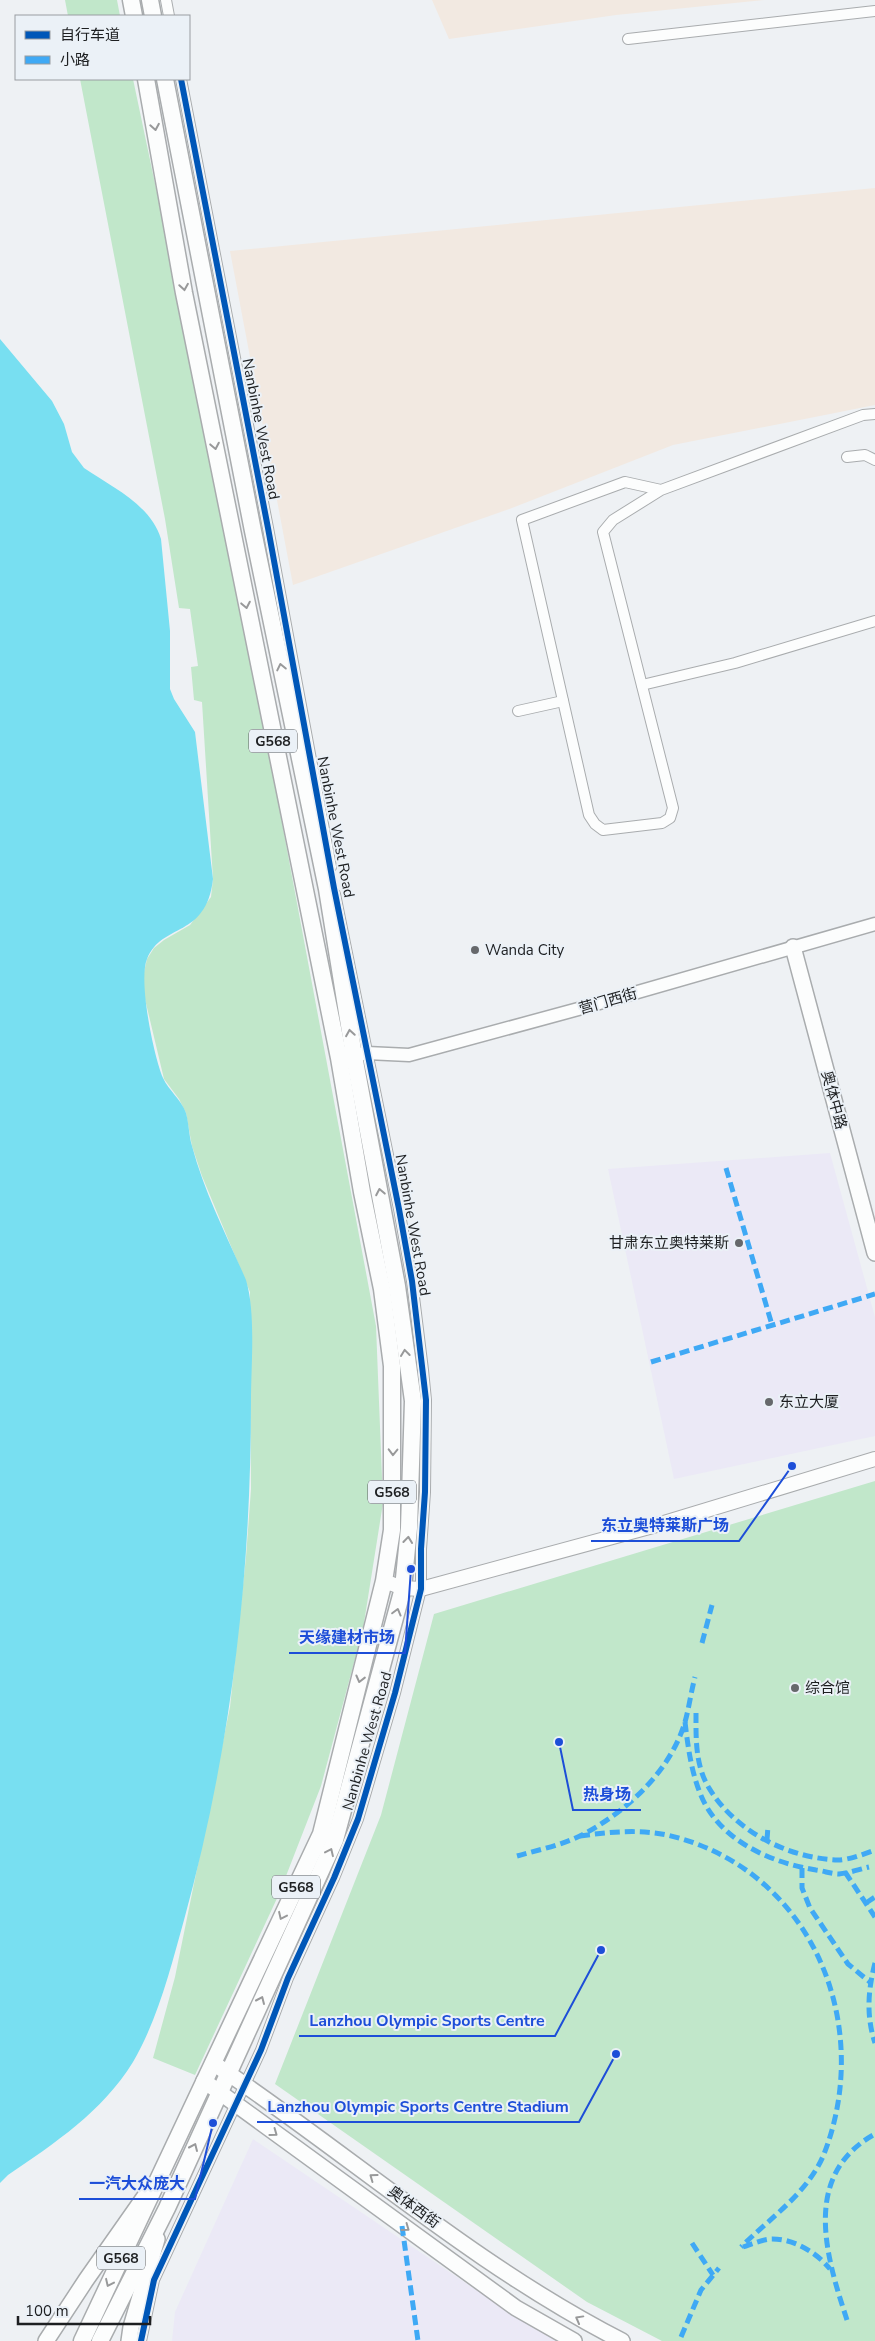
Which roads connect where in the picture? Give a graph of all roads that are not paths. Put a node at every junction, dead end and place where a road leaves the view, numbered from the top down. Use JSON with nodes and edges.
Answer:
{"nodes":[{"id":1,"x":131,"y":0,"type":"edge"},
{"id":2,"x":150,"y":0,"type":"edge"},
{"id":3,"x":166,"y":0,"type":"edge"},
{"id":4,"x":875,"y":11,"type":"edge"},
{"id":5,"x":134,"y":15,"type":"edge"},
{"id":6,"x":153,"y":15,"type":"edge"},
{"id":7,"x":169,"y":15,"type":"edge"},
{"id":8,"x":628,"y":39,"type":"dead end"},
{"id":9,"x":146,"y":80,"type":"edge"},
{"id":10,"x":165,"y":80,"type":"edge"},
{"id":11,"x":181,"y":80,"type":"edge"},
{"id":12,"x":875,"y":414,"type":"edge"},
{"id":13,"x":847,"y":457,"type":"dead end"},
{"id":14,"x":875,"y":460,"type":"edge"},
{"id":15,"x":661,"y":490,"type":"junction"},
{"id":16,"x":875,"y":621,"type":"edge"},
{"id":17,"x":642,"y":685,"type":"junction"},
{"id":18,"x":563,"y":701,"type":"junction"},
{"id":19,"x":518,"y":711,"type":"dead end"},
{"id":20,"x":331,"y":888,"type":"junction"},
{"id":21,"x":305,"y":894,"type":"junction"},
{"id":22,"x":875,"y":924,"type":"edge"},
{"id":23,"x":793,"y":947,"type":"junction"},
{"id":24,"x":353,"y":1056,"type":"junction"},
{"id":25,"x":875,"y":1253,"type":"edge"},
{"id":26,"x":875,"y":1459,"type":"edge"},
{"id":27,"x":384,"y":1581,"type":"junction"},
{"id":28,"x":403,"y":1588,"type":"junction"},
{"id":29,"x":421,"y":1589,"type":"junction"},
{"id":30,"x":213,"y":2063,"type":"junction"},
{"id":31,"x":228,"y":2073,"type":"junction"},
{"id":32,"x":204,"y":2081,"type":"junction"},
{"id":33,"x":244,"y":2085,"type":"junction"},
{"id":34,"x":218,"y":2092,"type":"junction"},
{"id":35,"x":235,"y":2104,"type":"junction"},
{"id":36,"x":160,"y":2176,"type":"junction"},
{"id":37,"x":166,"y":2208,"type":"junction"},
{"id":38,"x":46,"y":2341,"type":"edge"},
{"id":39,"x":82,"y":2341,"type":"edge"},
{"id":40,"x":100,"y":2341,"type":"edge"},
{"id":41,"x":129,"y":2341,"type":"edge"},
{"id":42,"x":140,"y":2341,"type":"edge"},
{"id":43,"x":574,"y":2341,"type":"edge"},
{"id":44,"x":622,"y":2341,"type":"edge"}],
"edges":[{"from":1,"to":5,"type":"highway"},
{"from":2,"to":6,"type":"highway"},
{"from":3,"to":7,"type":"street"},
{"from":4,"to":8,"type":"street"},
{"from":9,"to":21,"type":"highway","name":"Nanbinhe West Road","number":"G568","one_way":true},
{"from":20,"to":10,"type":"highway","name":"Nanbinhe West Road","number":"G568","one_way":true},
{"from":11,"to":20,"type":"street","name":"Nanbinhe West Road"},
{"from":12,"to":15,"type":"street"},
{"from":13,"to":14,"type":"street"},
{"from":15,"to":17,"type":"street"},
{"from":15,"to":18,"type":"street"},
{"from":16,"to":17,"type":"street"},
{"from":17,"to":18,"type":"street"},
{"from":18,"to":19,"type":"street"},
{"from":20,"to":21,"type":"street"},
{"from":20,"to":24,"type":"highway","name":"Nanbinhe West Road","number":"G568"},
{"from":21,"to":24,"type":"highway","name":"Nanbinhe West Road","number":"G568"},
{"from":22,"to":23,"type":"street","name":"营门西街"},
{"from":23,"to":24,"type":"street","name":"营门西街"},
{"from":23,"to":25,"type":"main road","name":"奥体中路"},
{"from":24,"to":27,"type":"highway","name":"Nanbinhe West Road","number":"G568","one_way":true},
{"from":28,"to":24,"type":"highway","name":"Nanbinhe West Road","number":"G568","one_way":true},
{"from":24,"to":29,"type":"street","name":"Nanbinhe West Road"},
{"from":26,"to":29,"type":"main road"},
{"from":27,"to":28,"type":"main road"},
{"from":27,"to":30,"type":"highway","name":"Nanbinhe West Road","number":"G568","one_way":true},
{"from":28,"to":29,"type":"main road"},
{"from":31,"to":28,"type":"highway","name":"Nanbinhe West Road","number":"G568","one_way":true},
{"from":29,"to":33,"type":"street","name":"Nanbinhe West Road"},
{"from":30,"to":31,"type":"main road","name":"奥体西街"},
{"from":30,"to":32,"type":"highway","name":"Nanbinhe West Road","number":"G568"},
{"from":31,"to":33,"type":"main road","name":"奥体西街"},
{"from":31,"to":34,"type":"highway","name":"Nanbinhe West Road","number":"G568"},
{"from":32,"to":34,"type":"main road","name":"奥体西街"},
{"from":32,"to":36,"type":"highway","name":"Nanbinhe West Road","number":"G568"},
{"from":33,"to":35,"type":"street","name":"Nanbinhe West Road"},
{"from":44,"to":33,"type":"main road","name":"奥体西街","one_way":true},
{"from":34,"to":35,"type":"main road","name":"奥体西街"},
{"from":37,"to":34,"type":"highway","name":"Nanbinhe West Road","number":"G568","one_way":true},
{"from":35,"to":42,"type":"street","name":"Nanbinhe West Road"},
{"from":35,"to":43,"type":"main road","name":"奥体西街","one_way":true},
{"from":36,"to":38,"type":"main road"},
{"from":36,"to":39,"type":"highway","name":"Nanbinhe West Road","number":"G568","one_way":true},
{"from":37,"to":40,"type":"highway","name":"Nanbinhe West Road","number":"G568"},
{"from":37,"to":41,"type":"main road"}]}
